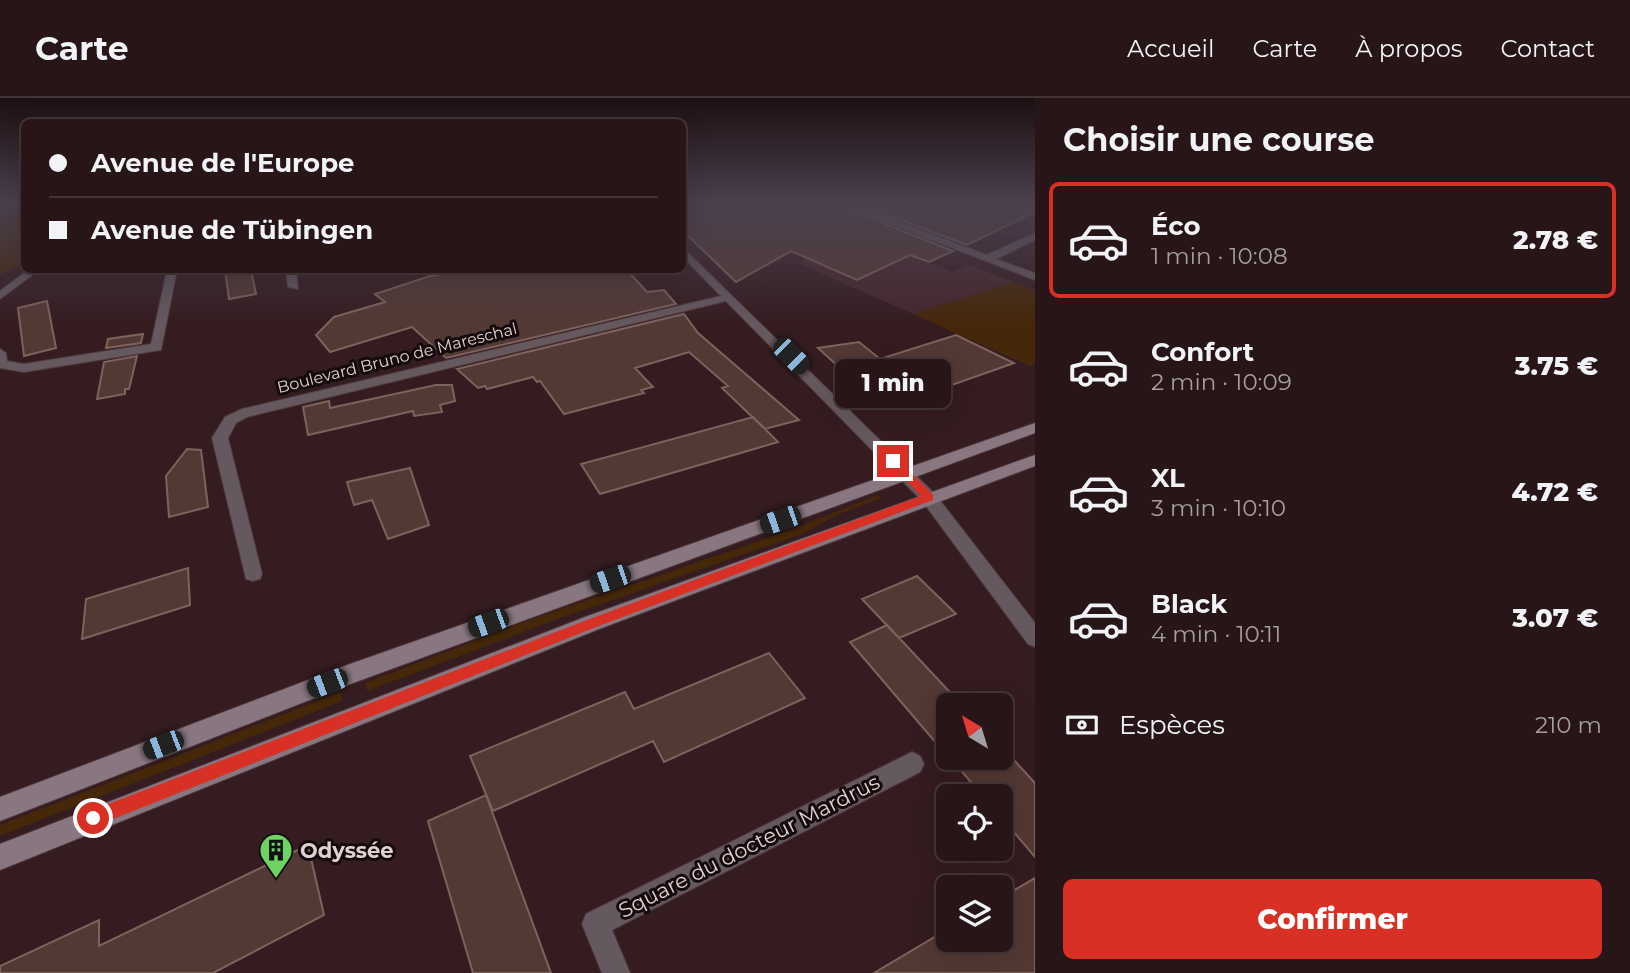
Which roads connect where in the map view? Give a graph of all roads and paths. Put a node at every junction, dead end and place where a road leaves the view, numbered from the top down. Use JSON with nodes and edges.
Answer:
{"nodes":[{"id":1,"x":946,"y":244,"type":"edge"},
{"id":2,"x":1022,"y":244,"type":"edge"},
{"id":3,"x":686,"y":254,"type":"edge"},
{"id":4,"x":987,"y":260,"type":"junction"},
{"id":5,"x":30,"y":273,"type":"edge"},
{"id":6,"x":171,"y":273,"type":"edge"},
{"id":7,"x":292,"y":273,"type":"edge"},
{"id":8,"x":1035,"y":278,"type":"edge"},
{"id":9,"x":294,"y":287,"type":"dead end"},
{"id":10,"x":0,"y":296,"type":"edge"},
{"id":11,"x":730,"y":296,"type":"junction"},
{"id":12,"x":0,"y":354,"type":"edge"},
{"id":13,"x":1035,"y":428,"type":"edge"},
{"id":14,"x":1035,"y":460,"type":"edge"},
{"id":15,"x":907,"y":475,"type":"junction"},
{"id":16,"x":929,"y":498,"type":"junction"},
{"id":17,"x":253,"y":574,"type":"dead end"},
{"id":18,"x":1035,"y":638,"type":"edge"},
{"id":19,"x":912,"y":764,"type":"dead end"},
{"id":20,"x":0,"y":809,"type":"edge"},
{"id":21,"x":0,"y":857,"type":"edge"},
{"id":22,"x":616,"y":973,"type":"edge"}],
"edges":[{"from":1,"to":4,"type":"street"},
{"from":2,"to":4,"type":"street"},
{"from":3,"to":11,"type":"street"},
{"from":4,"to":8,"type":"street"},
{"from":5,"to":10,"type":"street"},
{"from":6,"to":12,"type":"street"},
{"from":7,"to":9,"type":"street"},
{"from":11,"to":15,"type":"street"},
{"from":11,"to":17,"type":"street","name":"Boulevard Bruno de Mareschal"},
{"from":13,"to":15,"type":"main road"},
{"from":14,"to":16,"type":"main road"},
{"from":15,"to":16,"type":"street"},
{"from":15,"to":20,"type":"main road"},
{"from":16,"to":18,"type":"street"},
{"from":16,"to":21,"type":"main road"},
{"from":19,"to":22,"type":"street","name":"Square du docteur Mardrus"}]}
